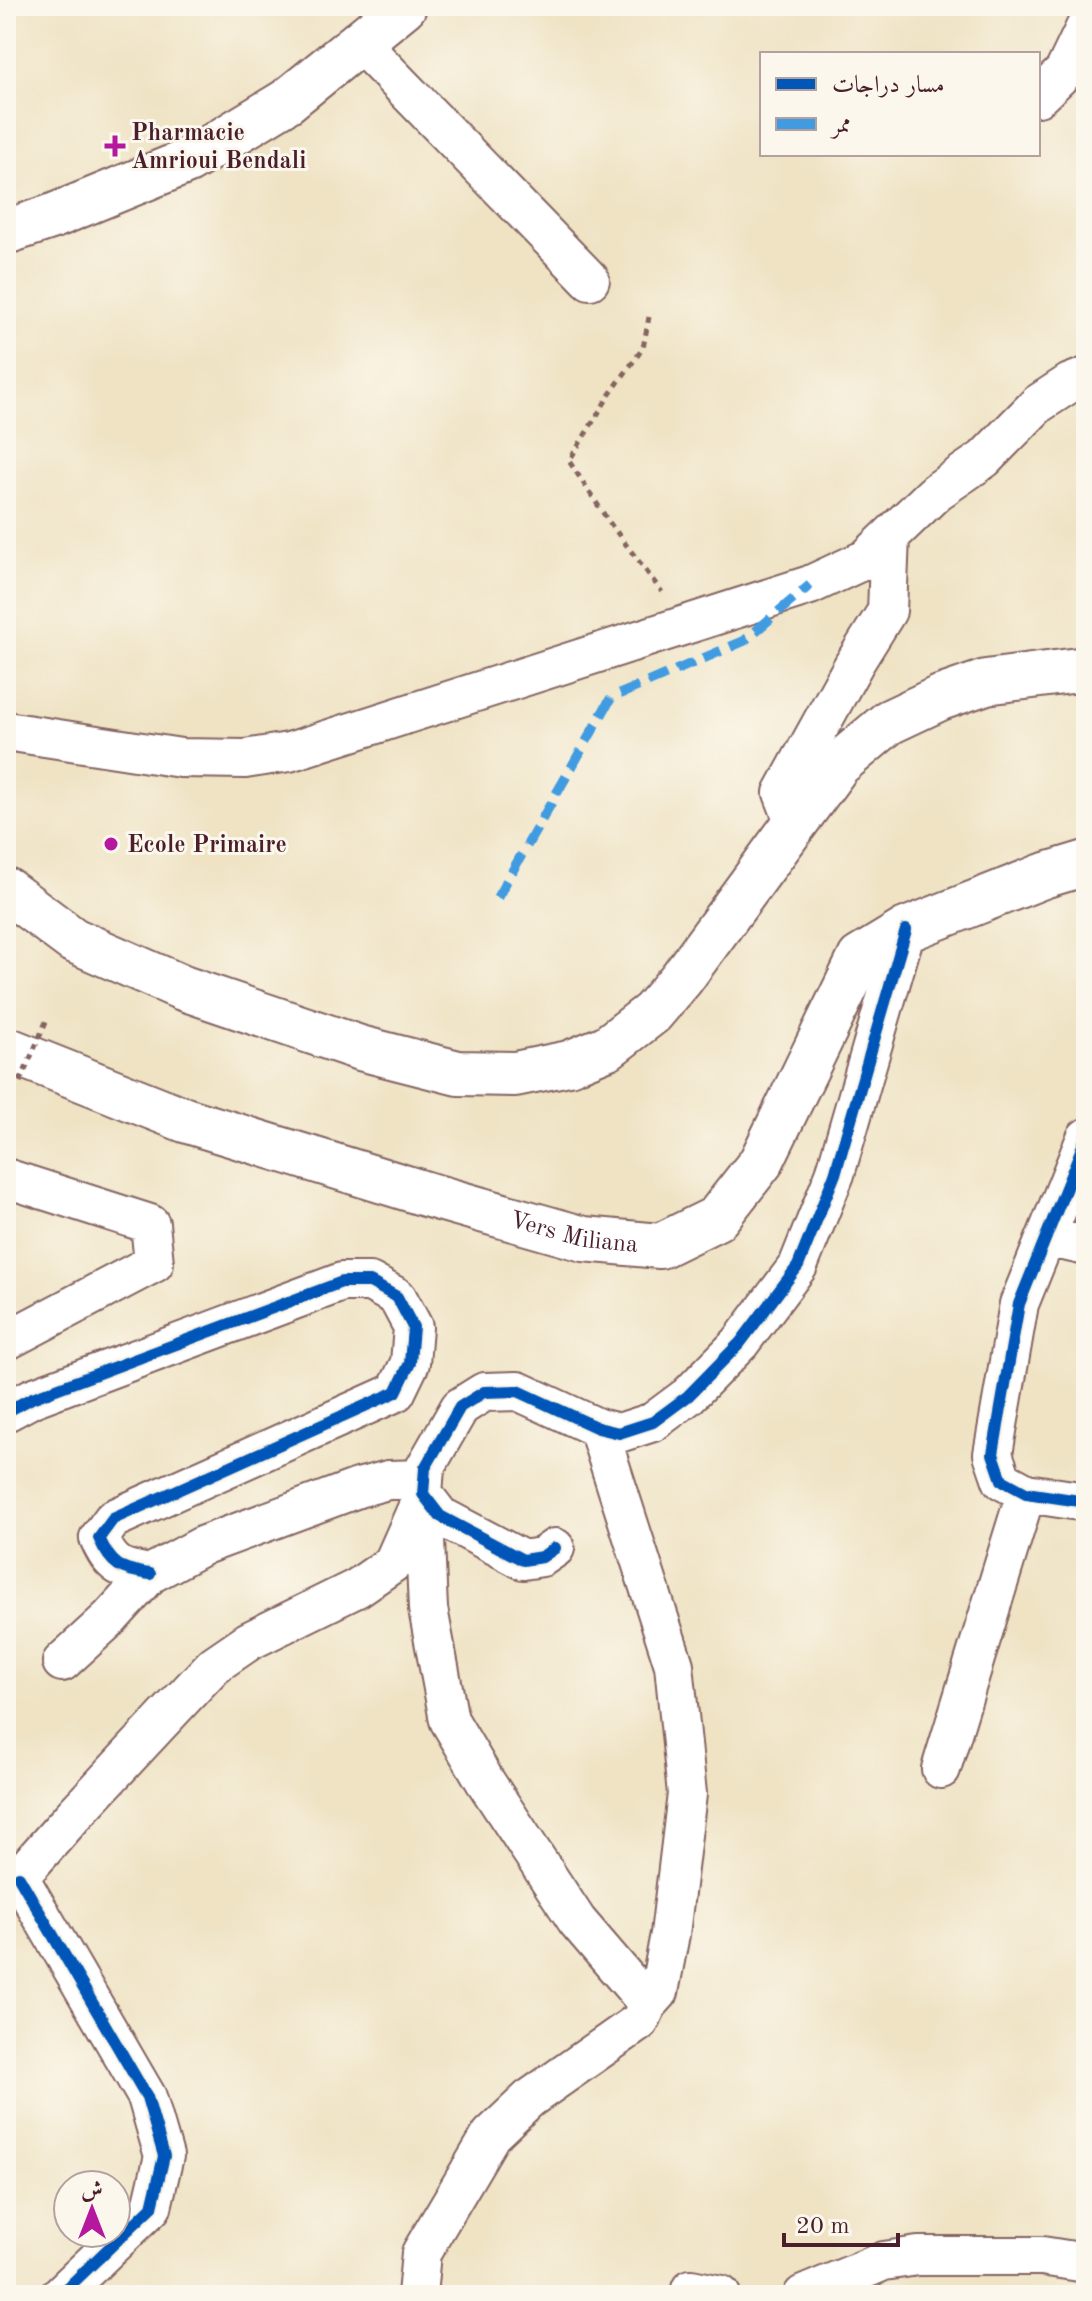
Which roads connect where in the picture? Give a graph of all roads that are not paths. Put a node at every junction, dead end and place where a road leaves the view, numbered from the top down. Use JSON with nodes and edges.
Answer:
{"nodes":[{"id":1,"x":404,"y":6,"type":"edge"},
{"id":2,"x":1086,"y":26,"type":"edge"},
{"id":3,"x":359,"y":42,"type":"junction"},
{"id":4,"x":1040,"y":95,"type":"edge"},
{"id":5,"x":6,"y":232,"type":"edge"},
{"id":6,"x":590,"y":280,"type":"dead end"},
{"id":7,"x":1086,"y":377,"type":"edge"},
{"id":8,"x":890,"y":536,"type":"junction"},
{"id":9,"x":1086,"y":669,"type":"edge"},
{"id":10,"x":6,"y":731,"type":"edge"},
{"id":11,"x":795,"y":824,"type":"junction"},
{"id":12,"x":1086,"y":863,"type":"edge"},
{"id":13,"x":6,"y":890,"type":"edge"},
{"id":14,"x":906,"y":930,"type":"junction"},
{"id":15,"x":13,"y":1065,"type":"edge"},
{"id":16,"x":1086,"y":1138,"type":"edge"},
{"id":17,"x":6,"y":1178,"type":"edge"},
{"id":18,"x":1046,"y":1237,"type":"junction"},
{"id":19,"x":1086,"y":1246,"type":"edge"},
{"id":20,"x":6,"y":1341,"type":"edge"},
{"id":21,"x":6,"y":1412,"type":"edge"},
{"id":22,"x":598,"y":1428,"type":"junction"},
{"id":23,"x":424,"y":1486,"type":"junction"},
{"id":24,"x":1026,"y":1493,"type":"junction"},
{"id":25,"x":1086,"y":1502,"type":"edge"},
{"id":26,"x":555,"y":1548,"type":"dead end"},
{"id":27,"x":150,"y":1574,"type":"junction"},
{"id":28,"x":62,"y":1662,"type":"dead end"},
{"id":29,"x":941,"y":1769,"type":"dead end"},
{"id":30,"x":13,"y":1882,"type":"edge"},
{"id":31,"x":648,"y":2004,"type":"junction"},
{"id":32,"x":1086,"y":2263,"type":"edge"},
{"id":33,"x":60,"y":2295,"type":"edge"},
{"id":34,"x":417,"y":2295,"type":"edge"},
{"id":35,"x":803,"y":2295,"type":"edge"}],
"edges":[{"from":1,"to":3,"type":"main road"},
{"from":2,"to":4,"type":"street"},
{"from":3,"to":5,"type":"main road"},
{"from":3,"to":6,"type":"street"},
{"from":7,"to":8,"type":"street"},
{"from":8,"to":10,"type":"street"},
{"from":8,"to":11,"type":"street"},
{"from":9,"to":11,"type":"main road"},
{"from":11,"to":13,"type":"main road"},
{"from":12,"to":14,"type":"main road","name":"Vers Miliana"},
{"from":14,"to":15,"type":"main road","name":"Vers Miliana"},
{"from":14,"to":22,"type":"street"},
{"from":16,"to":18,"type":"street"},
{"from":17,"to":20,"type":"street"},
{"from":18,"to":19,"type":"street"},
{"from":18,"to":24,"type":"street"},
{"from":21,"to":27,"type":"street"},
{"from":22,"to":23,"type":"street"},
{"from":22,"to":31,"type":"street"},
{"from":23,"to":26,"type":"street"},
{"from":23,"to":27,"type":"street"},
{"from":23,"to":30,"type":"street"},
{"from":23,"to":31,"type":"street"},
{"from":24,"to":25,"type":"street"},
{"from":24,"to":29,"type":"street"},
{"from":27,"to":28,"type":"street"},
{"from":30,"to":33,"type":"street"},
{"from":31,"to":34,"type":"street"},
{"from":32,"to":35,"type":"street"}]}
